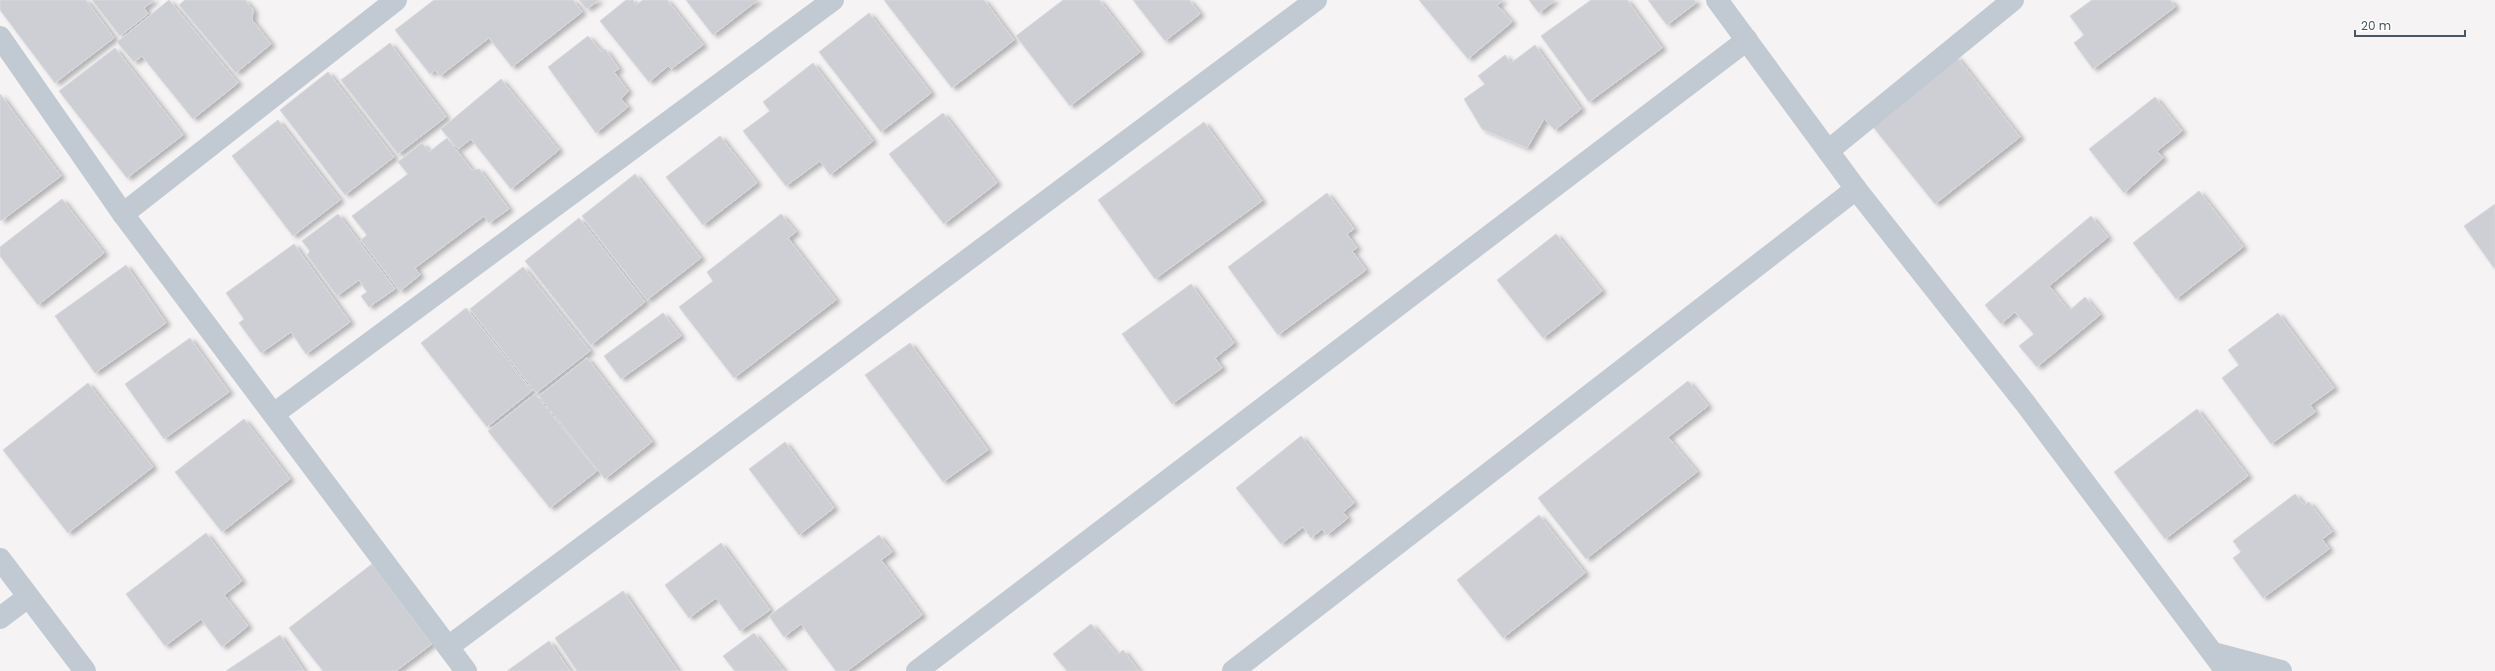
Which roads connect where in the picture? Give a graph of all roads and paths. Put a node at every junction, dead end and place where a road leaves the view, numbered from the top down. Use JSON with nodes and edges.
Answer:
{"nodes":[{"id":1,"x":396,"y":0,"type":"edge"},
{"id":2,"x":833,"y":0,"type":"edge"},
{"id":3,"x":1316,"y":0,"type":"edge"},
{"id":4,"x":1717,"y":0,"type":"edge"},
{"id":5,"x":2013,"y":0,"type":"edge"},
{"id":6,"x":0,"y":37,"type":"edge"},
{"id":7,"x":1747,"y":40,"type":"junction"},
{"id":8,"x":1828,"y":151,"type":"junction"},
{"id":9,"x":1856,"y":189,"type":"junction"},
{"id":10,"x":123,"y":214,"type":"junction"},
{"id":11,"x":275,"y":413,"type":"junction"},
{"id":12,"x":0,"y":559,"type":"edge"},
{"id":13,"x":28,"y":597,"type":"junction"},
{"id":14,"x":0,"y":618,"type":"edge"},
{"id":15,"x":448,"y":648,"type":"junction"},
{"id":16,"x":2213,"y":653,"type":"junction"},
{"id":17,"x":1235,"y":670,"type":"edge"},
{"id":18,"x":85,"y":671,"type":"edge"},
{"id":19,"x":466,"y":671,"type":"edge"},
{"id":20,"x":917,"y":671,"type":"edge"},
{"id":21,"x":2226,"y":671,"type":"edge"},
{"id":22,"x":2281,"y":671,"type":"edge"}],
"edges":[{"from":1,"to":10,"type":"street"},
{"from":2,"to":11,"type":"street"},
{"from":3,"to":15,"type":"street"},
{"from":4,"to":7,"type":"street"},
{"from":5,"to":8,"type":"street"},
{"from":6,"to":10,"type":"street"},
{"from":7,"to":8,"type":"street"},
{"from":7,"to":20,"type":"street"},
{"from":8,"to":9,"type":"street"},
{"from":9,"to":16,"type":"street"},
{"from":9,"to":17,"type":"street"},
{"from":10,"to":11,"type":"street"},
{"from":11,"to":15,"type":"street"},
{"from":12,"to":13,"type":"street"},
{"from":13,"to":14,"type":"street"},
{"from":13,"to":18,"type":"street"},
{"from":15,"to":19,"type":"street"},
{"from":16,"to":21,"type":"street"},
{"from":16,"to":22,"type":"street"}]}
